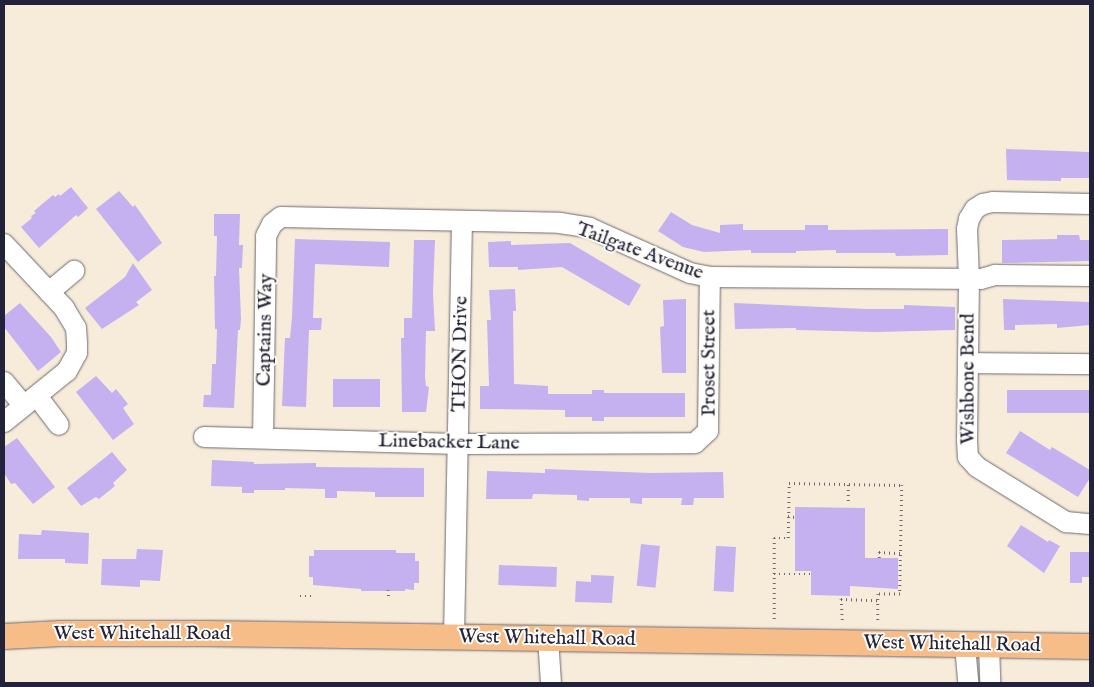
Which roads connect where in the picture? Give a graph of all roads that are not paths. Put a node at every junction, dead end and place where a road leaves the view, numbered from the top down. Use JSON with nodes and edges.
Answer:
{"nodes":[{"id":1,"x":1090,"y":204,"type":"edge"},
{"id":2,"x":462,"y":221,"type":"junction"},
{"id":3,"x":272,"y":224,"type":"joint"},
{"id":4,"x":7,"y":256,"type":"edge"},
{"id":5,"x":74,"y":271,"type":"dead end"},
{"id":6,"x":1090,"y":276,"type":"edge"},
{"id":7,"x":710,"y":277,"type":"junction"},
{"id":8,"x":975,"y":279,"type":"junction"},
{"id":9,"x":1090,"y":287,"type":"edge"},
{"id":10,"x":49,"y":292,"type":"junction"},
{"id":11,"x":968,"y":363,"type":"junction"},
{"id":12,"x":1090,"y":364,"type":"edge"},
{"id":13,"x":4,"y":382,"type":"edge"},
{"id":14,"x":30,"y":401,"type":"junction"},
{"id":15,"x":4,"y":422,"type":"edge"},
{"id":16,"x":59,"y":425,"type":"dead end"},
{"id":17,"x":204,"y":436,"type":"dead end"},
{"id":18,"x":263,"y":438,"type":"junction"},
{"id":19,"x":695,"y":443,"type":"joint"},
{"id":20,"x":459,"y":444,"type":"junction"},
{"id":21,"x":1090,"y":524,"type":"edge"},
{"id":22,"x":4,"y":636,"type":"edge"},
{"id":23,"x":454,"y":637,"type":"junction"},
{"id":24,"x":548,"y":638,"type":"junction"},
{"id":25,"x":978,"y":645,"type":"junction"},
{"id":26,"x":1090,"y":646,"type":"edge"},
{"id":27,"x":551,"y":683,"type":"edge"},
{"id":28,"x":968,"y":683,"type":"edge"},
{"id":29,"x":990,"y":683,"type":"edge"}],
"edges":[{"from":1,"to":8,"type":"street","name":"Wishbone Bend"},
{"from":2,"to":3,"type":"street","name":"Tailgate Avenue"},
{"from":2,"to":7,"type":"street","name":"Tailgate Avenue"},
{"from":2,"to":20,"type":"street","name":"THON Drive"},
{"from":3,"to":18,"type":"street","name":"Captains Way"},
{"from":4,"to":10,"type":"street"},
{"from":5,"to":10,"type":"street"},
{"from":6,"to":8,"type":"street","name":"Tailgate Avenue"},
{"from":7,"to":8,"type":"street","name":"Tailgate Avenue"},
{"from":7,"to":19,"type":"street","name":"Proset Street"},
{"from":8,"to":9,"type":"street","name":"Tailgate Avenue"},
{"from":8,"to":11,"type":"street","name":"Wishbone Bend"},
{"from":10,"to":14,"type":"street"},
{"from":11,"to":12,"type":"street"},
{"from":11,"to":21,"type":"street","name":"Wishbone Bend"},
{"from":13,"to":14,"type":"street"},
{"from":14,"to":15,"type":"street"},
{"from":14,"to":16,"type":"street"},
{"from":17,"to":18,"type":"street","name":"Linebacker Lane"},
{"from":18,"to":20,"type":"street","name":"Linebacker Lane"},
{"from":19,"to":20,"type":"street","name":"Linebacker Lane"},
{"from":20,"to":23,"type":"street","name":"THON Drive"},
{"from":22,"to":23,"type":"main road","name":"West Whitehall Road"},
{"from":23,"to":24,"type":"main road","name":"West Whitehall Road"},
{"from":24,"to":25,"type":"main road","name":"West Whitehall Road"},
{"from":24,"to":27,"type":"street"},
{"from":25,"to":26,"type":"main road","name":"West Whitehall Road"},
{"from":25,"to":28,"type":"street"},
{"from":25,"to":29,"type":"street"}]}
